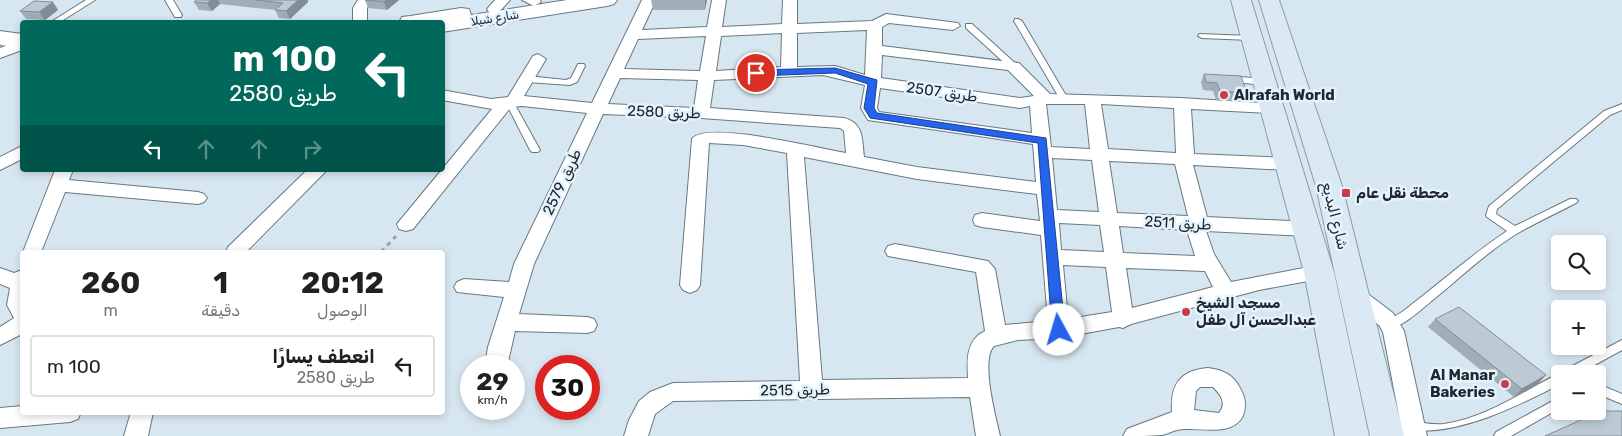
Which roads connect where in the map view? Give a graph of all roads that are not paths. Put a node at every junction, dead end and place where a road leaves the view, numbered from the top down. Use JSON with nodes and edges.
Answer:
{"nodes":[{"id":1,"x":91,"y":0,"type":"edge"},
{"id":2,"x":169,"y":0,"type":"edge"},
{"id":3,"x":365,"y":0,"type":"edge"},
{"id":4,"x":607,"y":0,"type":"edge"},
{"id":5,"x":719,"y":0,"type":"edge"},
{"id":6,"x":790,"y":0,"type":"edge"},
{"id":7,"x":1241,"y":0,"type":"edge"},
{"id":8,"x":1269,"y":0,"type":"edge"},
{"id":9,"x":1276,"y":0,"type":"edge"},
{"id":10,"x":536,"y":1,"type":"edge"},
{"id":11,"x":643,"y":2,"type":"edge"},
{"id":12,"x":498,"y":4,"type":"edge"},
{"id":13,"x":178,"y":15,"type":"dead end"},
{"id":14,"x":58,"y":20,"type":"edge"},
{"id":15,"x":360,"y":20,"type":"edge"},
{"id":16,"x":420,"y":20,"type":"edge"},
{"id":17,"x":1018,"y":21,"type":"dead end"},
{"id":18,"x":875,"y":25,"type":"junction"},
{"id":19,"x":0,"y":26,"type":"edge"},
{"id":20,"x":445,"y":26,"type":"edge"},
{"id":21,"x":953,"y":26,"type":"dead end"},
{"id":22,"x":969,"y":26,"type":"dead end"},
{"id":23,"x":1278,"y":27,"type":"junction"},
{"id":24,"x":20,"y":28,"type":"edge"},
{"id":25,"x":790,"y":29,"type":"junction"},
{"id":26,"x":714,"y":32,"type":"junction"},
{"id":27,"x":633,"y":35,"type":"junction"},
{"id":28,"x":1202,"y":36,"type":"dead end"},
{"id":29,"x":1251,"y":38,"type":"junction"},
{"id":30,"x":0,"y":39,"type":"edge"},
{"id":31,"x":20,"y":41,"type":"edge"},
{"id":32,"x":20,"y":46,"type":"edge"},
{"id":33,"x":875,"y":50,"type":"junction"},
{"id":34,"x":0,"y":53,"type":"edge"},
{"id":35,"x":538,"y":59,"type":"dead end"},
{"id":36,"x":581,"y":66,"type":"dead end"},
{"id":37,"x":1013,"y":66,"type":"junction"},
{"id":38,"x":788,"y":71,"type":"junction"},
{"id":39,"x":616,"y":72,"type":"junction"},
{"id":40,"x":707,"y":76,"type":"junction"},
{"id":41,"x":527,"y":79,"type":"junction"},
{"id":42,"x":1222,"y":79,"type":"edge"},
{"id":43,"x":873,"y":82,"type":"junction"},
{"id":44,"x":1263,"y":82,"type":"junction"},
{"id":45,"x":445,"y":96,"type":"edge"},
{"id":46,"x":1064,"y":99,"type":"junction"},
{"id":47,"x":1092,"y":99,"type":"junction"},
{"id":48,"x":1042,"y":100,"type":"junction"},
{"id":49,"x":510,"y":103,"type":"junction"},
{"id":50,"x":1181,"y":103,"type":"junction"},
{"id":51,"x":1622,"y":107,"type":"edge"},
{"id":52,"x":1270,"y":108,"type":"junction"},
{"id":53,"x":596,"y":109,"type":"junction"},
{"id":54,"x":702,"y":113,"type":"junction"},
{"id":55,"x":748,"y":118,"type":"junction"},
{"id":56,"x":743,"y":140,"type":"junction"},
{"id":57,"x":1044,"y":146,"type":"junction"},
{"id":58,"x":795,"y":149,"type":"junction"},
{"id":59,"x":535,"y":150,"type":"dead end"},
{"id":60,"x":20,"y":153,"type":"edge"},
{"id":61,"x":1100,"y":156,"type":"junction"},
{"id":62,"x":1185,"y":160,"type":"junction"},
{"id":63,"x":856,"y":161,"type":"junction"},
{"id":64,"x":0,"y":164,"type":"edge"},
{"id":65,"x":1288,"y":164,"type":"junction"},
{"id":66,"x":316,"y":172,"type":"edge"},
{"id":67,"x":61,"y":177,"type":"edge"},
{"id":68,"x":1046,"y":189,"type":"junction"},
{"id":69,"x":198,"y":198,"type":"dead end"},
{"id":70,"x":1573,"y":201,"type":"dead end"},
{"id":71,"x":982,"y":220,"type":"dead end"},
{"id":72,"x":1108,"y":220,"type":"junction"},
{"id":73,"x":1048,"y":223,"type":"junction"},
{"id":74,"x":406,"y":224,"type":"road end"},
{"id":75,"x":1196,"y":224,"type":"junction"},
{"id":76,"x":1308,"y":229,"type":"junction"},
{"id":77,"x":1514,"y":231,"type":"junction"},
{"id":78,"x":33,"y":250,"type":"edge"},
{"id":79,"x":237,"y":250,"type":"edge"},
{"id":80,"x":895,"y":251,"type":"dead end"},
{"id":81,"x":1052,"y":257,"type":"junction"},
{"id":82,"x":1114,"y":260,"type":"junction"},
{"id":83,"x":1210,"y":264,"type":"junction"},
{"id":84,"x":1319,"y":272,"type":"junction"},
{"id":85,"x":0,"y":275,"type":"edge"},
{"id":86,"x":20,"y":280,"type":"edge"},
{"id":87,"x":690,"y":285,"type":"dead end"},
{"id":88,"x":20,"y":286,"type":"edge"},
{"id":89,"x":464,"y":287,"type":"dead end"},
{"id":90,"x":516,"y":290,"type":"junction"},
{"id":91,"x":1225,"y":292,"type":"junction"},
{"id":92,"x":1353,"y":293,"type":"junction"},
{"id":93,"x":20,"y":310,"type":"edge"},
{"id":94,"x":1123,"y":320,"type":"junction"},
{"id":95,"x":506,"y":322,"type":"junction"},
{"id":96,"x":20,"y":325,"type":"edge"},
{"id":97,"x":587,"y":325,"type":"dead end"},
{"id":98,"x":1390,"y":325,"type":"junction"},
{"id":99,"x":1059,"y":330,"type":"junction"},
{"id":100,"x":996,"y":334,"type":"junction"},
{"id":101,"x":0,"y":337,"type":"edge"},
{"id":102,"x":1622,"y":345,"type":"edge"},
{"id":103,"x":498,"y":355,"type":"edge"},
{"id":104,"x":1584,"y":365,"type":"edge"},
{"id":105,"x":1551,"y":383,"type":"edge"},
{"id":106,"x":979,"y":387,"type":"junction"},
{"id":107,"x":812,"y":389,"type":"junction"},
{"id":108,"x":1606,"y":392,"type":"edge"},
{"id":109,"x":1622,"y":399,"type":"edge"},
{"id":110,"x":1551,"y":407,"type":"edge"},
{"id":111,"x":35,"y":415,"type":"edge"},
{"id":112,"x":142,"y":415,"type":"edge"},
{"id":113,"x":0,"y":418,"type":"edge"},
{"id":114,"x":1184,"y":419,"type":"dead end"},
{"id":115,"x":1414,"y":431,"type":"edge"},
{"id":116,"x":136,"y":436,"type":"edge"},
{"id":117,"x":636,"y":436,"type":"edge"},
{"id":118,"x":988,"y":436,"type":"edge"},
{"id":119,"x":1135,"y":436,"type":"edge"},
{"id":120,"x":1352,"y":436,"type":"edge"},
{"id":121,"x":1388,"y":436,"type":"edge"},
{"id":122,"x":1500,"y":436,"type":"edge"}],
"edges":[{"from":1,"to":14,"type":"lane"},
{"from":2,"to":13,"type":"lane"},
{"from":3,"to":15,"type":"street"},
{"from":4,"to":20,"type":"main road","name":"شارع شيلا"},
{"from":5,"to":26,"type":"street"},
{"from":6,"to":25,"type":"street"},
{"from":7,"to":29,"type":"main road","name":"شارع البديع"},
{"from":8,"to":23,"type":"main road","name":"شارع البديع"},
{"from":9,"to":23,"type":"street"},
{"from":10,"to":12,"type":"main road","name":"شارع شيلا"},
{"from":11,"to":27,"type":"street","name":"طريق 2579"},
{"from":12,"to":16,"type":"main road","name":"شارع شيلا"},
{"from":17,"to":46,"type":"lane"},
{"from":18,"to":21,"type":"street"},
{"from":18,"to":25,"type":"street"},
{"from":18,"to":33,"type":"street"},
{"from":19,"to":24,"type":"main road"},
{"from":22,"to":37,"type":"lane"},
{"from":23,"to":92,"type":"main road","name":"شارع البديع"},
{"from":25,"to":26,"type":"street"},
{"from":25,"to":38,"type":"street"},
{"from":26,"to":27,"type":"street"},
{"from":26,"to":40,"type":"street"},
{"from":27,"to":39,"type":"street","name":"طريق 2579"},
{"from":28,"to":29,"type":"lane"},
{"from":29,"to":44,"type":"main road","name":"شارع البديع"},
{"from":30,"to":31,"type":"main road"},
{"from":32,"to":34,"type":"street"},
{"from":33,"to":37,"type":"street"},
{"from":33,"to":43,"type":"street"},
{"from":35,"to":41,"type":"street"},
{"from":36,"to":41,"type":"lane"},
{"from":37,"to":48,"type":"street"},
{"from":38,"to":40,"type":"street","name":"طريق 2507"},
{"from":38,"to":43,"type":"street","name":"طريق 2507"},
{"from":39,"to":40,"type":"street","name":"طريق 2507"},
{"from":39,"to":53,"type":"street","name":"طريق 2579"},
{"from":40,"to":54,"type":"street"},
{"from":41,"to":49,"type":"street"},
{"from":42,"to":44,"type":"lane"},
{"from":43,"to":48,"type":"street","name":"طريق 2507"},
{"from":43,"to":57,"type":"street"},
{"from":44,"to":52,"type":"main road","name":"شارع البديع"},
{"from":45,"to":49,"type":"street","name":"طريق 2580"},
{"from":46,"to":47,"type":"street","name":"طريق 2507"},
{"from":46,"to":48,"type":"street","name":"طريق 2507"},
{"from":47,"to":50,"type":"street","name":"طريق 2507"},
{"from":47,"to":61,"type":"street"},
{"from":48,"to":57,"type":"street"},
{"from":49,"to":53,"type":"street","name":"طريق 2580"},
{"from":49,"to":59,"type":"lane"},
{"from":49,"to":74,"type":"street"},
{"from":50,"to":52,"type":"street","name":"طريق 2507"},
{"from":50,"to":62,"type":"street"},
{"from":51,"to":77,"type":"lane"},
{"from":52,"to":65,"type":"main road","name":"شارع البديع"},
{"from":53,"to":54,"type":"street","name":"طريق 2580"},
{"from":53,"to":90,"type":"street","name":"طريق 2579"},
{"from":54,"to":55,"type":"street","name":"طريق 2580"},
{"from":55,"to":56,"type":"street"},
{"from":55,"to":63,"type":"street","name":"طريق 2580"},
{"from":56,"to":58,"type":"street"},
{"from":56,"to":87,"type":"street"},
{"from":57,"to":61,"type":"street"},
{"from":57,"to":68,"type":"street"},
{"from":58,"to":63,"type":"street"},
{"from":58,"to":107,"type":"street"},
{"from":60,"to":64,"type":"street"},
{"from":61,"to":62,"type":"street"},
{"from":61,"to":72,"type":"street"},
{"from":62,"to":65,"type":"street"},
{"from":62,"to":75,"type":"street"},
{"from":63,"to":68,"type":"street"},
{"from":65,"to":76,"type":"main road","name":"شارع البديع"},
{"from":66,"to":79,"type":"street"},
{"from":67,"to":69,"type":"street"},
{"from":67,"to":78,"type":"street"},
{"from":68,"to":73,"type":"street"},
{"from":70,"to":77,"type":"lane"},
{"from":71,"to":73,"type":"street","name":"طريق 2511"},
{"from":72,"to":73,"type":"street","name":"طريق 2511"},
{"from":72,"to":75,"type":"street","name":"طريق 2511"},
{"from":72,"to":82,"type":"street"},
{"from":73,"to":81,"type":"street"},
{"from":75,"to":76,"type":"street","name":"طريق 2511"},
{"from":75,"to":83,"type":"street"},
{"from":76,"to":84,"type":"main road","name":"شارع البديع"},
{"from":77,"to":98,"type":"lane"},
{"from":80,"to":100,"type":"street"},
{"from":81,"to":82,"type":"street"},
{"from":81,"to":99,"type":"street"},
{"from":82,"to":83,"type":"street"},
{"from":82,"to":94,"type":"street"},
{"from":83,"to":91,"type":"street"},
{"from":84,"to":91,"type":"street"},
{"from":84,"to":120,"type":"main road","name":"شارع البديع"},
{"from":85,"to":86,"type":"street"},
{"from":88,"to":93,"type":"street"},
{"from":89,"to":90,"type":"street"},
{"from":90,"to":95,"type":"street","name":"طريق 2579"},
{"from":91,"to":94,"type":"street"},
{"from":92,"to":98,"type":"street"},
{"from":92,"to":121,"type":"main road","name":"شارع البديع"},
{"from":94,"to":99,"type":"street"},
{"from":95,"to":97,"type":"street"},
{"from":95,"to":103,"type":"street","name":"طريق 2579"},
{"from":96,"to":101,"type":"street"},
{"from":98,"to":115,"type":"street"},
{"from":99,"to":100,"type":"street"},
{"from":100,"to":106,"type":"street"},
{"from":102,"to":104,"type":"lane"},
{"from":105,"to":115,"type":"lane"},
{"from":106,"to":107,"type":"street","name":"طريق 2515"},
{"from":106,"to":118,"type":"street"},
{"from":107,"to":117,"type":"street","name":"طريق 2515"},
{"from":108,"to":109,"type":"lane"},
{"from":110,"to":122,"type":"lane"},
{"from":111,"to":113,"type":"street"},
{"from":112,"to":116,"type":"street"},
{"from":114,"to":119,"type":"street"}]}
